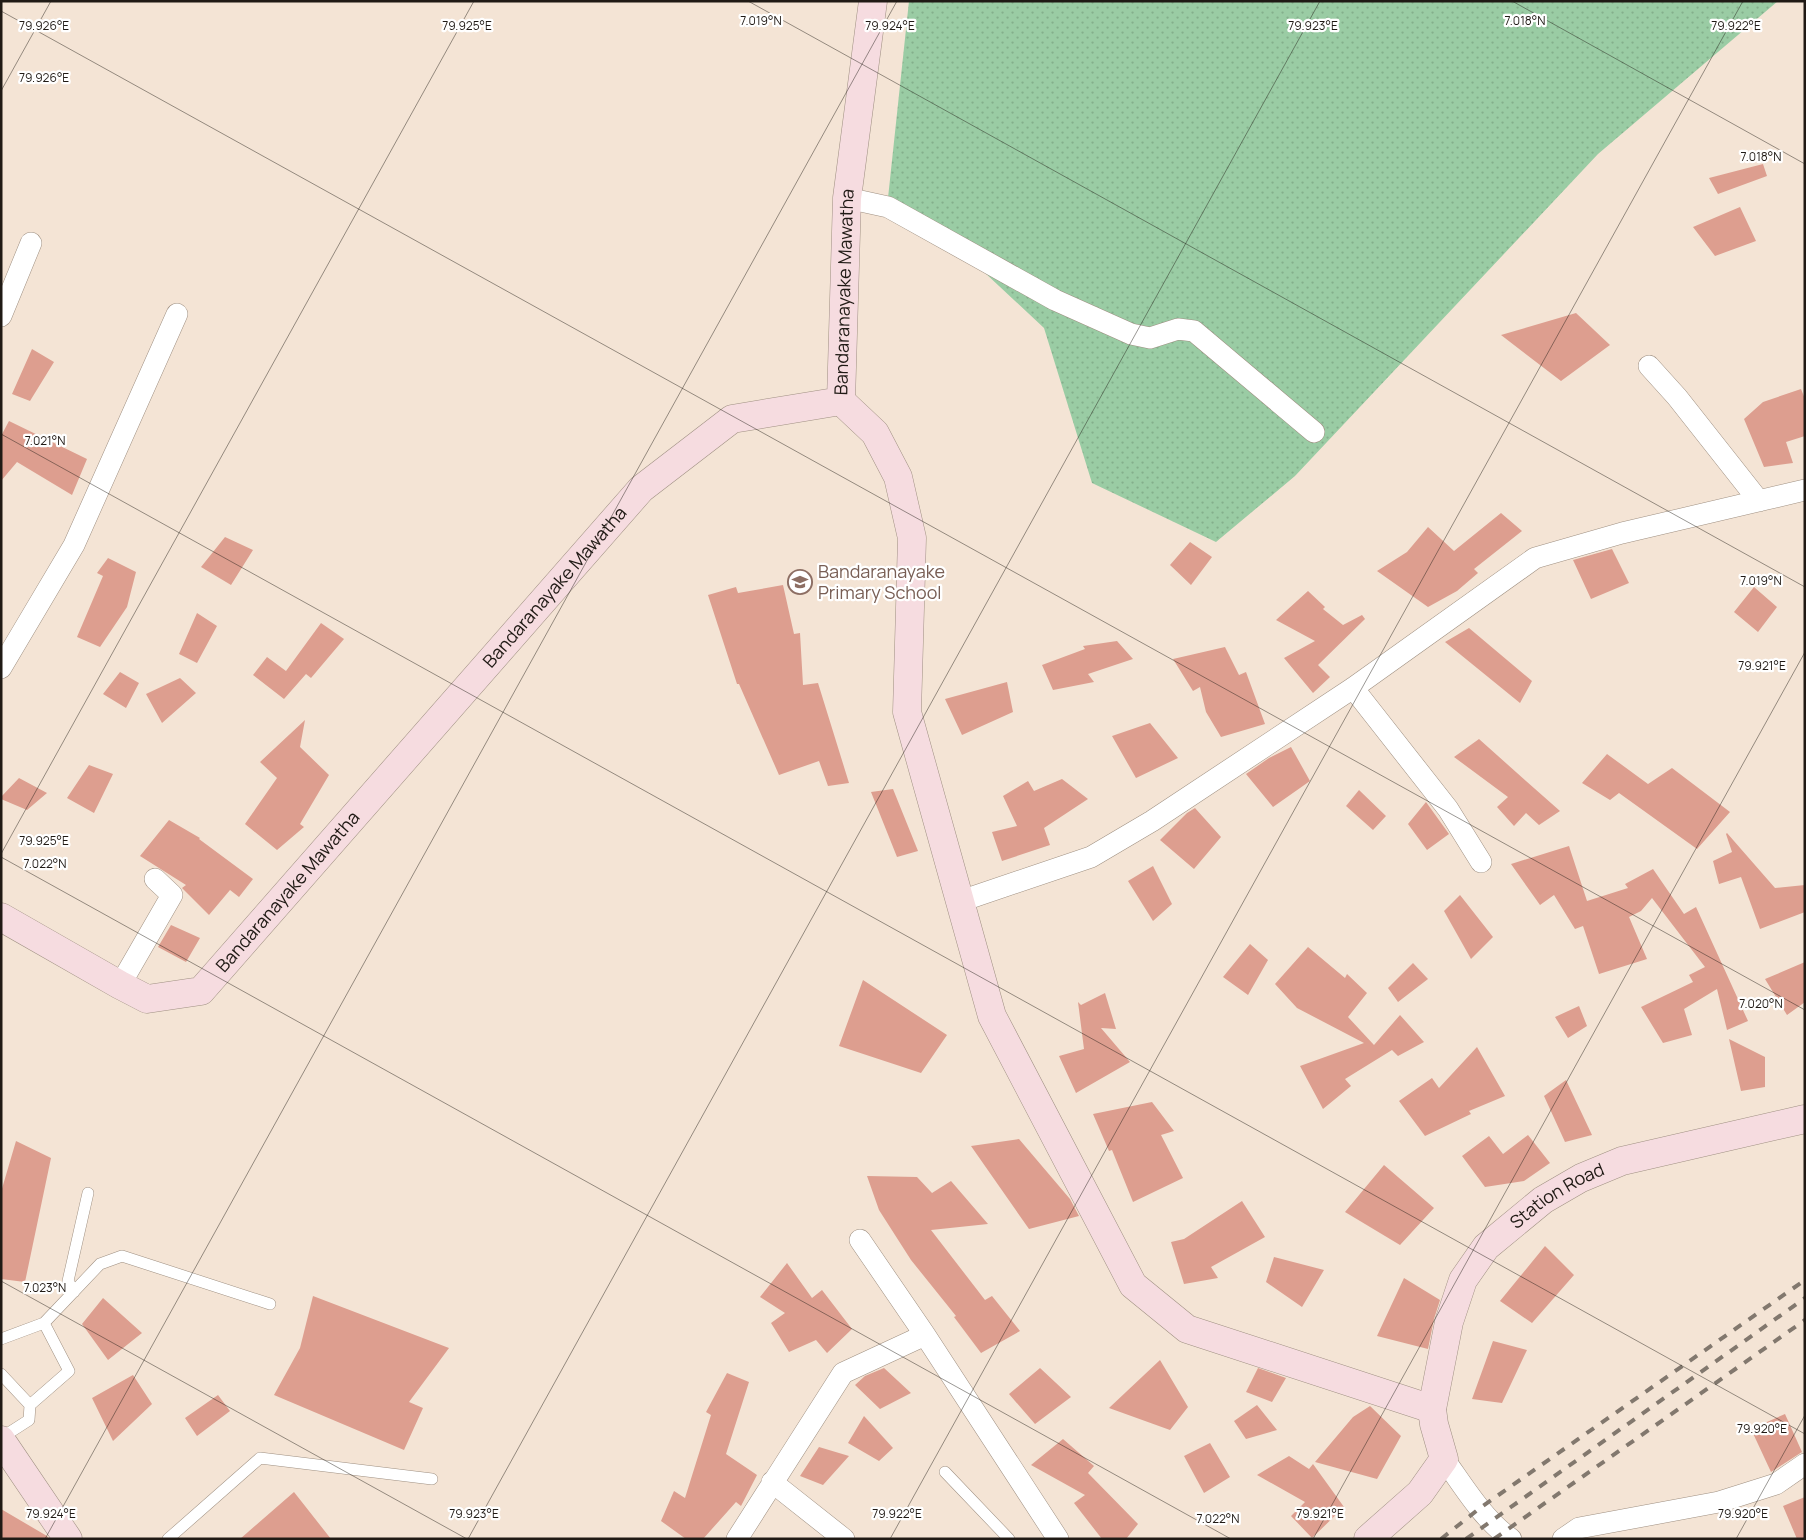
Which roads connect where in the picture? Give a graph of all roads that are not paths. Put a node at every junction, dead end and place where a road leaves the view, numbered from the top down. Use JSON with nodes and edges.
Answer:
{"nodes":[{"id":1,"x":873,"y":1,"type":"edge"},
{"id":2,"x":847,"y":198,"type":"junction"},
{"id":3,"x":31,"y":243,"type":"dead end"},
{"id":4,"x":177,"y":314,"type":"dead end"},
{"id":5,"x":1,"y":316,"type":"edge"},
{"id":6,"x":1649,"y":366,"type":"dead end"},
{"id":7,"x":841,"y":401,"type":"junction"},
{"id":8,"x":1314,"y":432,"type":"dead end"},
{"id":9,"x":1805,"y":490,"type":"edge"},
{"id":10,"x":1759,"y":500,"type":"junction"},
{"id":11,"x":1,"y":668,"type":"edge"},
{"id":12,"x":1353,"y":688,"type":"junction"},
{"id":13,"x":1481,"y":862,"type":"dead end"},
{"id":14,"x":156,"y":879,"type":"dead end"},
{"id":15,"x":961,"y":901,"type":"junction"},
{"id":16,"x":1,"y":917,"type":"edge"},
{"id":17,"x":120,"y":985,"type":"junction"},
{"id":18,"x":1805,"y":1119,"type":"edge"},
{"id":19,"x":88,"y":1192,"type":"dead end"},
{"id":20,"x":860,"y":1240,"type":"dead end"},
{"id":21,"x":74,"y":1292,"type":"junction"},
{"id":22,"x":270,"y":1304,"type":"dead end"},
{"id":23,"x":44,"y":1323,"type":"junction"},
{"id":24,"x":925,"y":1335,"type":"junction"},
{"id":25,"x":1,"y":1339,"type":"edge"},
{"id":26,"x":1,"y":1374,"type":"edge"},
{"id":27,"x":30,"y":1404,"type":"junction"},
{"id":28,"x":1432,"y":1409,"type":"junction"},
{"id":29,"x":1,"y":1439,"type":"edge"},
{"id":30,"x":1444,"y":1459,"type":"junction"},
{"id":31,"x":1805,"y":1464,"type":"edge"},
{"id":32,"x":945,"y":1472,"type":"dead end"},
{"id":33,"x":432,"y":1479,"type":"dead end"},
{"id":34,"x":772,"y":1482,"type":"junction"},
{"id":35,"x":68,"y":1539,"type":"edge"},
{"id":36,"x":168,"y":1539,"type":"edge"},
{"id":37,"x":737,"y":1539,"type":"edge"},
{"id":38,"x":844,"y":1539,"type":"edge"},
{"id":39,"x":1009,"y":1539,"type":"edge"},
{"id":40,"x":1058,"y":1539,"type":"edge"},
{"id":41,"x":1368,"y":1539,"type":"edge"},
{"id":42,"x":1511,"y":1539,"type":"edge"},
{"id":43,"x":1563,"y":1539,"type":"edge"}],
"edges":[{"from":1,"to":2,"type":"street","name":"Bandaranayake Mawatha"},
{"from":2,"to":7,"type":"street","name":"Bandaranayake Mawatha"},
{"from":2,"to":8,"type":"street"},
{"from":3,"to":5,"type":"street"},
{"from":4,"to":11,"type":"street"},
{"from":6,"to":10,"type":"street"},
{"from":7,"to":15,"type":"street"},
{"from":7,"to":17,"type":"street","name":"Bandaranayake Mawatha"},
{"from":9,"to":10,"type":"street"},
{"from":10,"to":12,"type":"street"},
{"from":12,"to":13,"type":"street"},
{"from":12,"to":15,"type":"street"},
{"from":14,"to":17,"type":"street"},
{"from":15,"to":28,"type":"street"},
{"from":16,"to":17,"type":"street","name":"Bandaranayake Mawatha"},
{"from":18,"to":28,"type":"street","name":"Station Road"},
{"from":19,"to":21,"type":"lane"},
{"from":20,"to":24,"type":"street"},
{"from":21,"to":22,"type":"lane"},
{"from":21,"to":23,"type":"lane"},
{"from":23,"to":25,"type":"lane"},
{"from":23,"to":27,"type":"lane"},
{"from":24,"to":34,"type":"street"},
{"from":24,"to":40,"type":"street"},
{"from":26,"to":27,"type":"lane"},
{"from":27,"to":29,"type":"lane"},
{"from":28,"to":30,"type":"street"},
{"from":29,"to":35,"type":"street"},
{"from":30,"to":41,"type":"street"},
{"from":30,"to":42,"type":"street"},
{"from":31,"to":43,"type":"street"},
{"from":32,"to":39,"type":"lane"},
{"from":33,"to":36,"type":"lane"},
{"from":34,"to":37,"type":"street"},
{"from":34,"to":38,"type":"street"}]}
